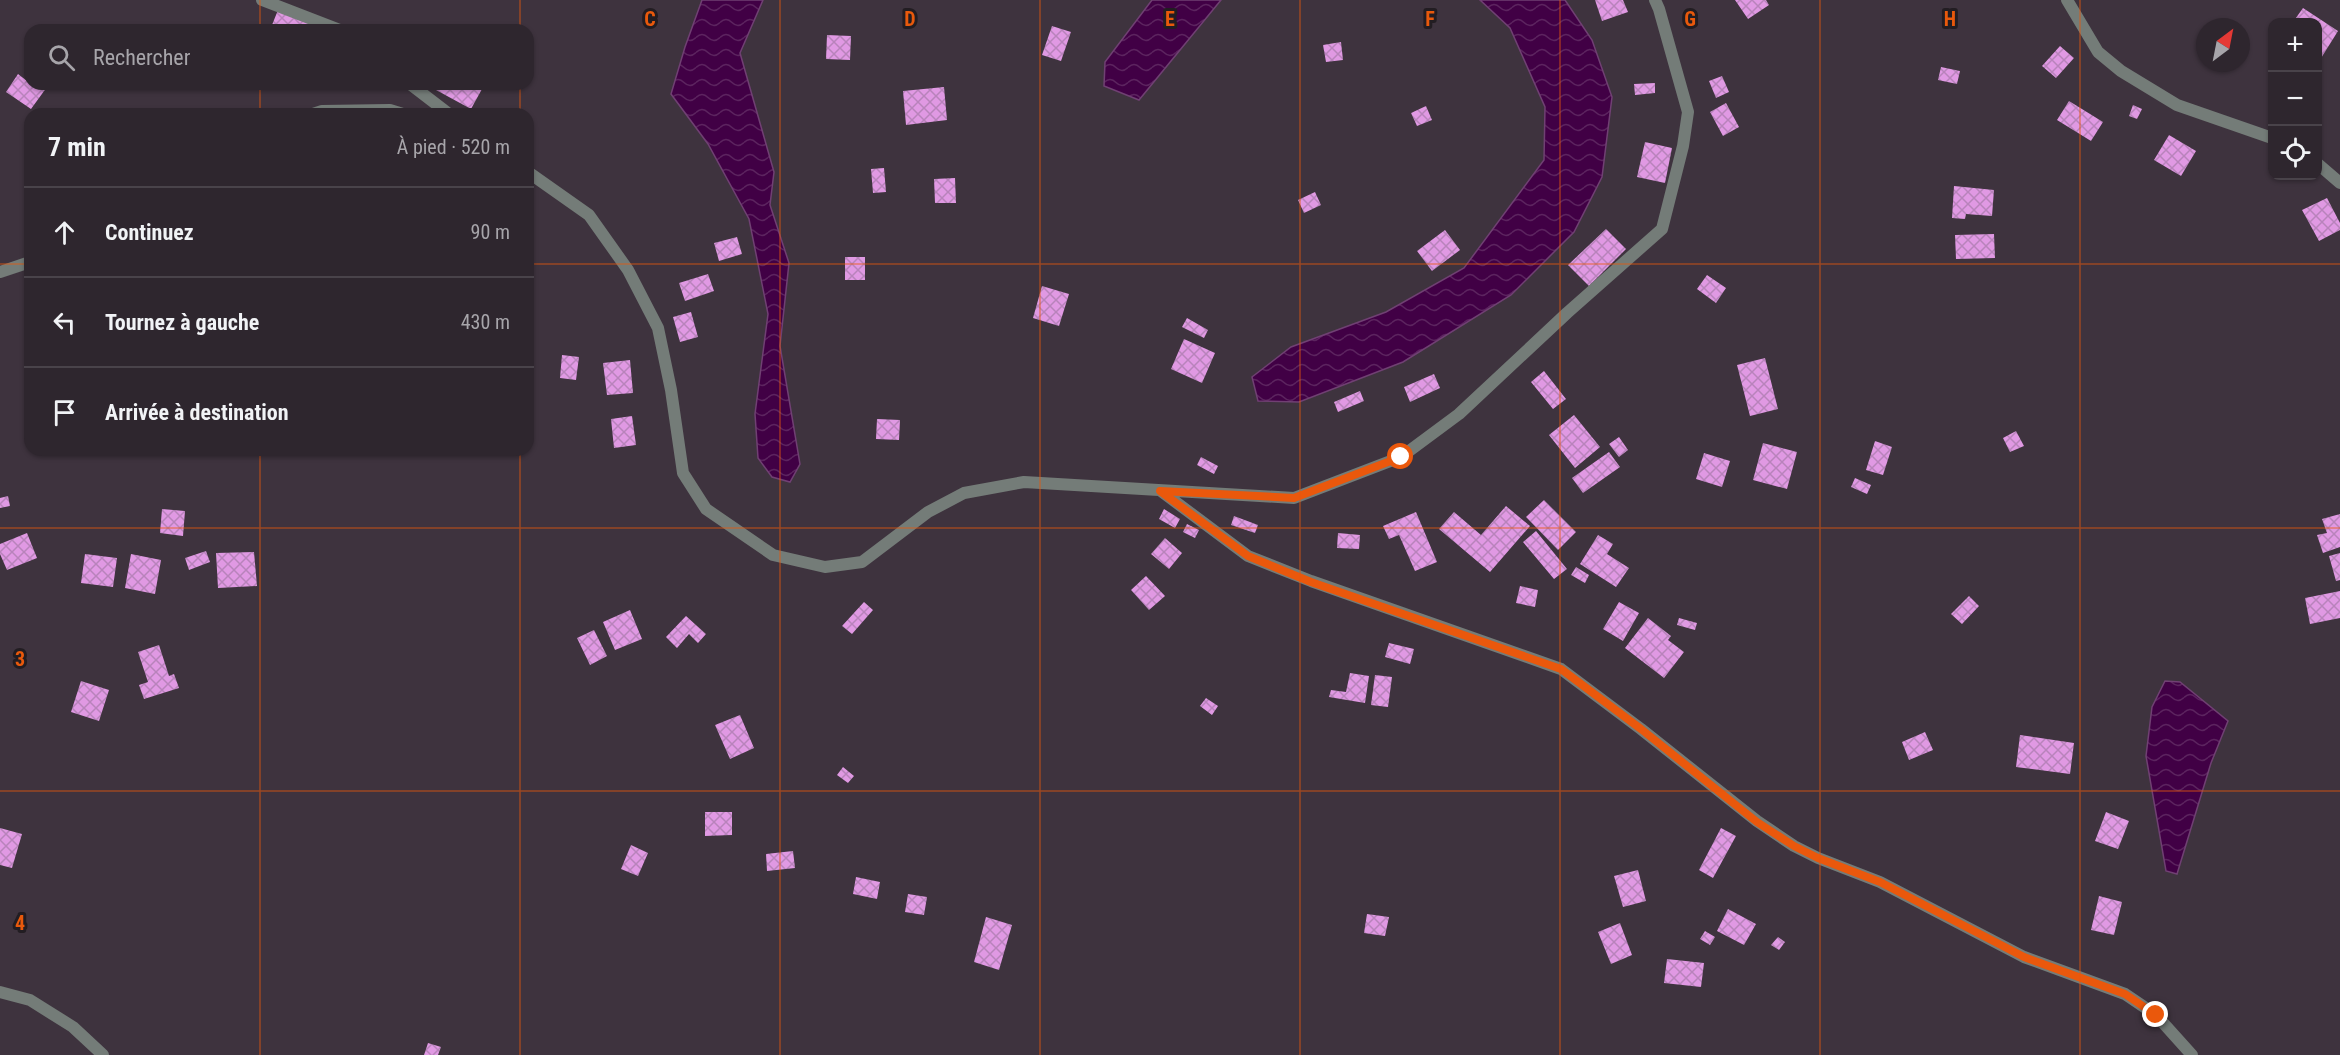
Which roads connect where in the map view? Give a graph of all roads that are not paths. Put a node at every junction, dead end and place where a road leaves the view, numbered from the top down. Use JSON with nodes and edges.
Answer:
{"nodes":[{"id":1,"x":262,"y":0,"type":"edge"},
{"id":2,"x":1655,"y":0,"type":"edge"},
{"id":3,"x":2067,"y":0,"type":"edge"},
{"id":4,"x":324,"y":24,"type":"edge"},
{"id":5,"x":418,"y":90,"type":"edge"},
{"id":6,"x":441,"y":108,"type":"edge"},
{"id":7,"x":2268,"y":137,"type":"edge"},
{"id":8,"x":2322,"y":167,"type":"edge"},
{"id":9,"x":534,"y":176,"type":"edge"},
{"id":10,"x":2340,"y":183,"type":"edge"},
{"id":11,"x":24,"y":264,"type":"edge"},
{"id":12,"x":0,"y":272,"type":"edge"},
{"id":13,"x":1160,"y":491,"type":"junction"},
{"id":14,"x":0,"y":992,"type":"edge"},
{"id":15,"x":103,"y":1055,"type":"edge"},
{"id":16,"x":2192,"y":1055,"type":"edge"}],
"edges":[{"from":1,"to":4,"type":"street"},
{"from":2,"to":13,"type":"street"},
{"from":3,"to":7,"type":"street"},
{"from":5,"to":6,"type":"street"},
{"from":8,"to":10,"type":"street"},
{"from":9,"to":13,"type":"street"},
{"from":11,"to":12,"type":"street"},
{"from":13,"to":16,"type":"street"},
{"from":14,"to":15,"type":"street"}]}
